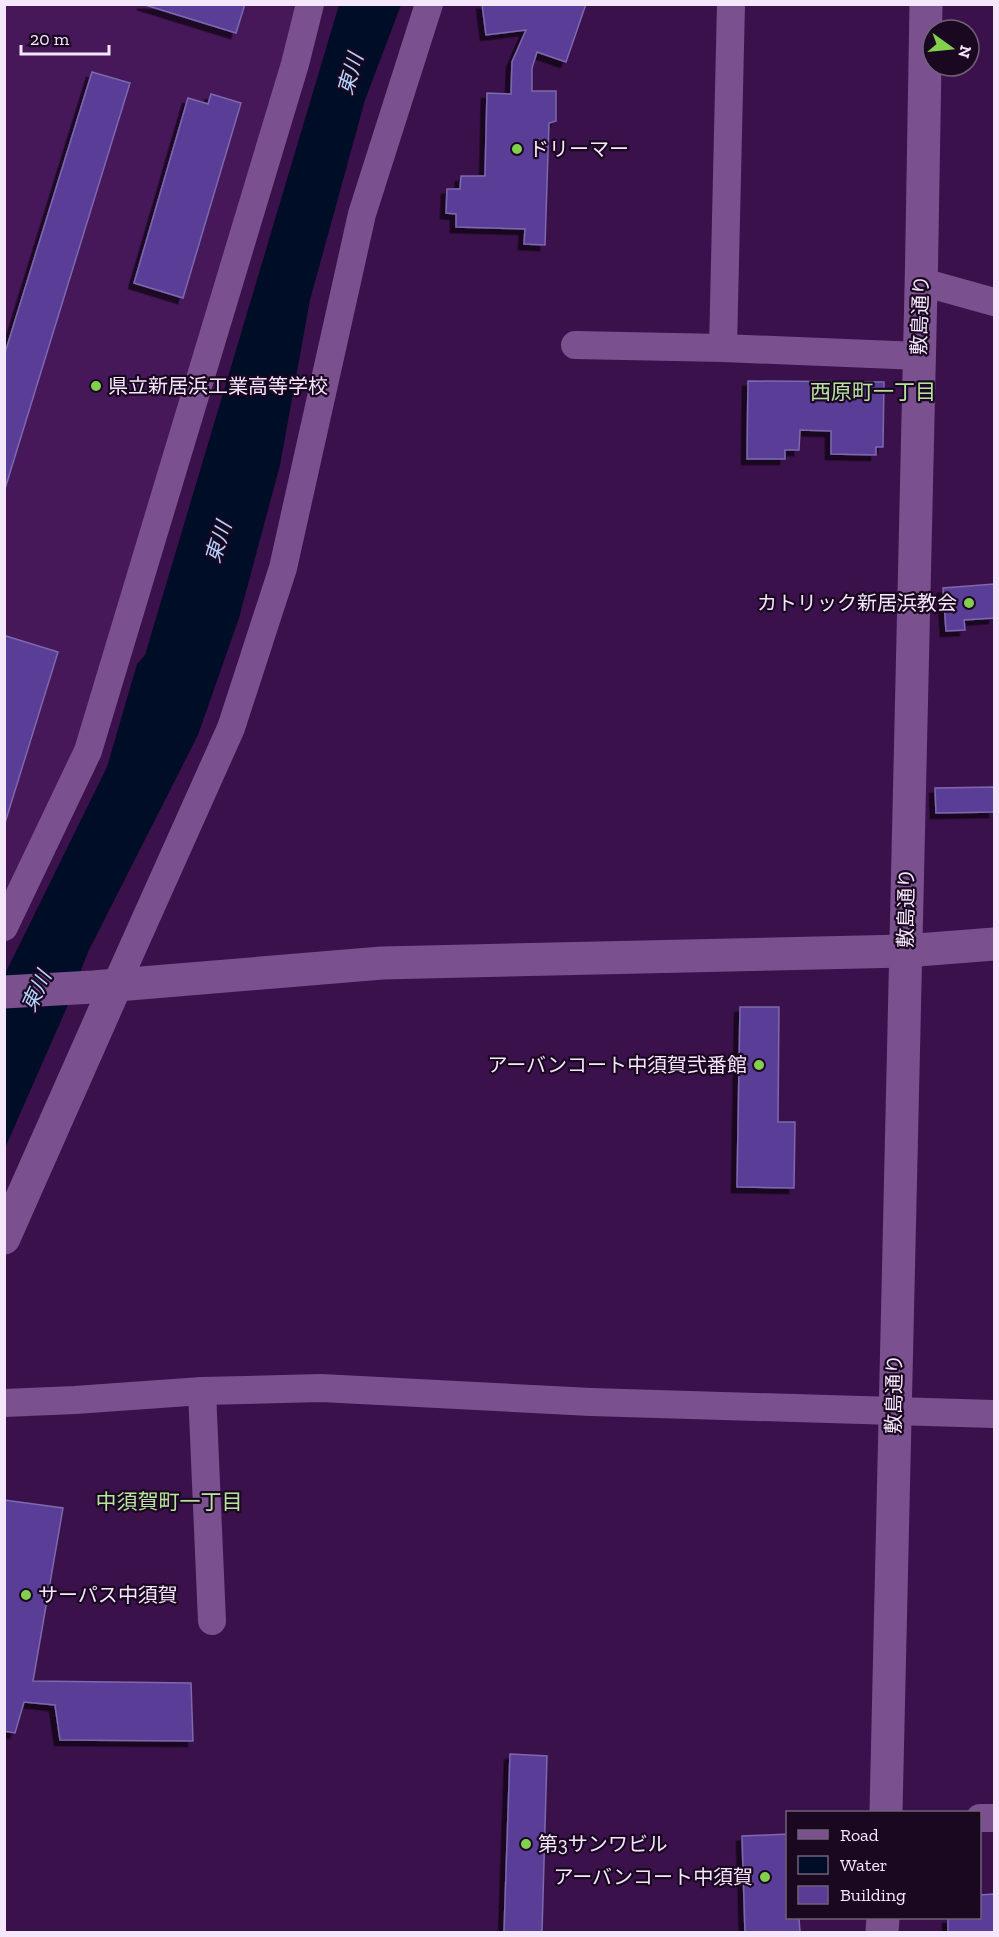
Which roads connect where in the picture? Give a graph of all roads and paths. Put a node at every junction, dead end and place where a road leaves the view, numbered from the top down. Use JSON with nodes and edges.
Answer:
{"nodes":[{"id":1,"x":310,"y":4,"type":"edge"},
{"id":2,"x":429,"y":4,"type":"edge"},
{"id":3,"x":731,"y":4,"type":"edge"},
{"id":4,"x":926,"y":4,"type":"edge"},
{"id":5,"x":922,"y":282,"type":"junction"},
{"id":6,"x":994,"y":302,"type":"edge"},
{"id":7,"x":575,"y":345,"type":"dead end"},
{"id":8,"x":723,"y":348,"type":"junction"},
{"id":9,"x":919,"y":356,"type":"junction"},
{"id":10,"x":4,"y":927,"type":"edge"},
{"id":11,"x":994,"y":944,"type":"edge"},
{"id":12,"x":905,"y":951,"type":"junction"},
{"id":13,"x":105,"y":986,"type":"junction"},
{"id":14,"x":4,"y":992,"type":"edge"},
{"id":15,"x":4,"y":1238,"type":"edge"},
{"id":16,"x":201,"y":1391,"type":"junction"},
{"id":17,"x":4,"y":1403,"type":"edge"},
{"id":18,"x":894,"y":1411,"type":"junction"},
{"id":19,"x":994,"y":1414,"type":"edge"},
{"id":20,"x":212,"y":1621,"type":"dead end"},
{"id":21,"x":886,"y":1811,"type":"edge"}],
"edges":[{"from":1,"to":10,"type":"street"},
{"from":2,"to":13,"type":"street"},
{"from":3,"to":8,"type":"street"},
{"from":4,"to":5,"type":"street","name":"敷島通り"},
{"from":5,"to":6,"type":"street"},
{"from":5,"to":9,"type":"street","name":"敷島通り"},
{"from":7,"to":8,"type":"street"},
{"from":8,"to":9,"type":"street"},
{"from":9,"to":12,"type":"street","name":"敷島通り"},
{"from":11,"to":12,"type":"street"},
{"from":12,"to":13,"type":"street"},
{"from":12,"to":18,"type":"street","name":"敷島通り"},
{"from":13,"to":14,"type":"street"},
{"from":13,"to":15,"type":"street"},
{"from":16,"to":17,"type":"street"},
{"from":16,"to":18,"type":"street"},
{"from":16,"to":20,"type":"street"},
{"from":18,"to":19,"type":"street"},
{"from":18,"to":21,"type":"street","name":"敷島通り"}]}
